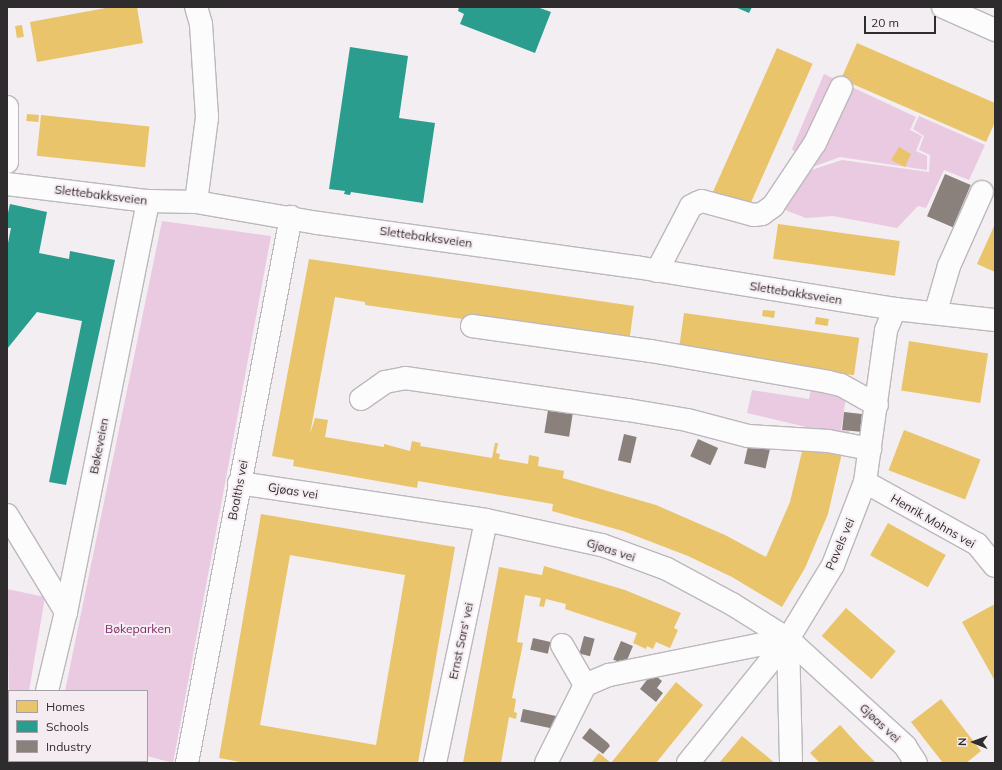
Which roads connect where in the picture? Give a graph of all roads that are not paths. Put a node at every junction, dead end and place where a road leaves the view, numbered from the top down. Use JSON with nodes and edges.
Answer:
{"nodes":[{"id":1,"x":196,"y":7,"type":"edge"},
{"id":2,"x":943,"y":7,"type":"edge"},
{"id":3,"x":995,"y":30,"type":"edge"},
{"id":4,"x":841,"y":88,"type":"dead end"},
{"id":5,"x":7,"y":107,"type":"edge"},
{"id":6,"x":7,"y":162,"type":"edge"},
{"id":7,"x":7,"y":184,"type":"edge"},
{"id":8,"x":982,"y":192,"type":"dead end"},
{"id":9,"x":148,"y":201,"type":"junction"},
{"id":10,"x":196,"y":202,"type":"junction"},
{"id":11,"x":291,"y":217,"type":"junction"},
{"id":12,"x":657,"y":271,"type":"junction"},
{"id":13,"x":895,"y":309,"type":"junction"},
{"id":14,"x":936,"y":312,"type":"junction"},
{"id":15,"x":995,"y":320,"type":"edge"},
{"id":16,"x":472,"y":326,"type":"dead end"},
{"id":17,"x":361,"y":400,"type":"dead end"},
{"id":18,"x":877,"y":405,"type":"junction"},
{"id":19,"x":870,"y":449,"type":"junction"},
{"id":20,"x":865,"y":482,"type":"junction"},
{"id":21,"x":240,"y":483,"type":"junction"},
{"id":22,"x":7,"y":515,"type":"edge"},
{"id":23,"x":486,"y":520,"type":"junction"},
{"id":24,"x":995,"y":566,"type":"edge"},
{"id":25,"x":66,"y":612,"type":"junction"},
{"id":26,"x":788,"y":639,"type":"junction"},
{"id":27,"x":562,"y":645,"type":"dead end"},
{"id":28,"x":585,"y":685,"type":"junction"},
{"id":29,"x":48,"y":690,"type":"edge"},
{"id":30,"x":187,"y":763,"type":"edge"},
{"id":31,"x":435,"y":763,"type":"edge"},
{"id":32,"x":546,"y":763,"type":"edge"},
{"id":33,"x":688,"y":763,"type":"edge"},
{"id":34,"x":791,"y":763,"type":"edge"},
{"id":35,"x":916,"y":763,"type":"edge"}],
"edges":[{"from":1,"to":10,"type":"street"},
{"from":2,"to":3,"type":"street"},
{"from":4,"to":12,"type":"street"},
{"from":5,"to":6,"type":"street"},
{"from":7,"to":9,"type":"street","name":"Slettebakksveien"},
{"from":8,"to":14,"type":"street"},
{"from":9,"to":10,"type":"street","name":"Slettebakksveien"},
{"from":9,"to":25,"type":"street","name":"Bøkeveien"},
{"from":10,"to":11,"type":"street","name":"Slettebakksveien"},
{"from":11,"to":12,"type":"street","name":"Slettebakksveien"},
{"from":11,"to":21,"type":"street","name":"Boalths vei"},
{"from":12,"to":13,"type":"street","name":"Slettebakksveien"},
{"from":13,"to":14,"type":"street","name":"Slettebakksveien"},
{"from":13,"to":18,"type":"street","name":"Pavels vei"},
{"from":14,"to":15,"type":"street","name":"Slettebakksveien"},
{"from":16,"to":18,"type":"street"},
{"from":17,"to":19,"type":"street"},
{"from":18,"to":19,"type":"street","name":"Pavels vei"},
{"from":19,"to":20,"type":"street","name":"Pavels vei"},
{"from":20,"to":24,"type":"street","name":"Henrik Mohns vei"},
{"from":20,"to":26,"type":"street","name":"Pavels vei"},
{"from":21,"to":23,"type":"street","name":"Gjøas vei"},
{"from":21,"to":30,"type":"street","name":"Boalths vei"},
{"from":22,"to":25,"type":"street"},
{"from":23,"to":26,"type":"street","name":"Gjøas vei"},
{"from":23,"to":31,"type":"street","name":"Ernst Sars' vei"},
{"from":25,"to":29,"type":"street","name":"Bøkeveien"},
{"from":26,"to":28,"type":"street"},
{"from":26,"to":33,"type":"street","name":"Pavels vei"},
{"from":26,"to":34,"type":"street"},
{"from":26,"to":35,"type":"street","name":"Gjøas vei"},
{"from":27,"to":28,"type":"street"},
{"from":28,"to":32,"type":"street"}]}
